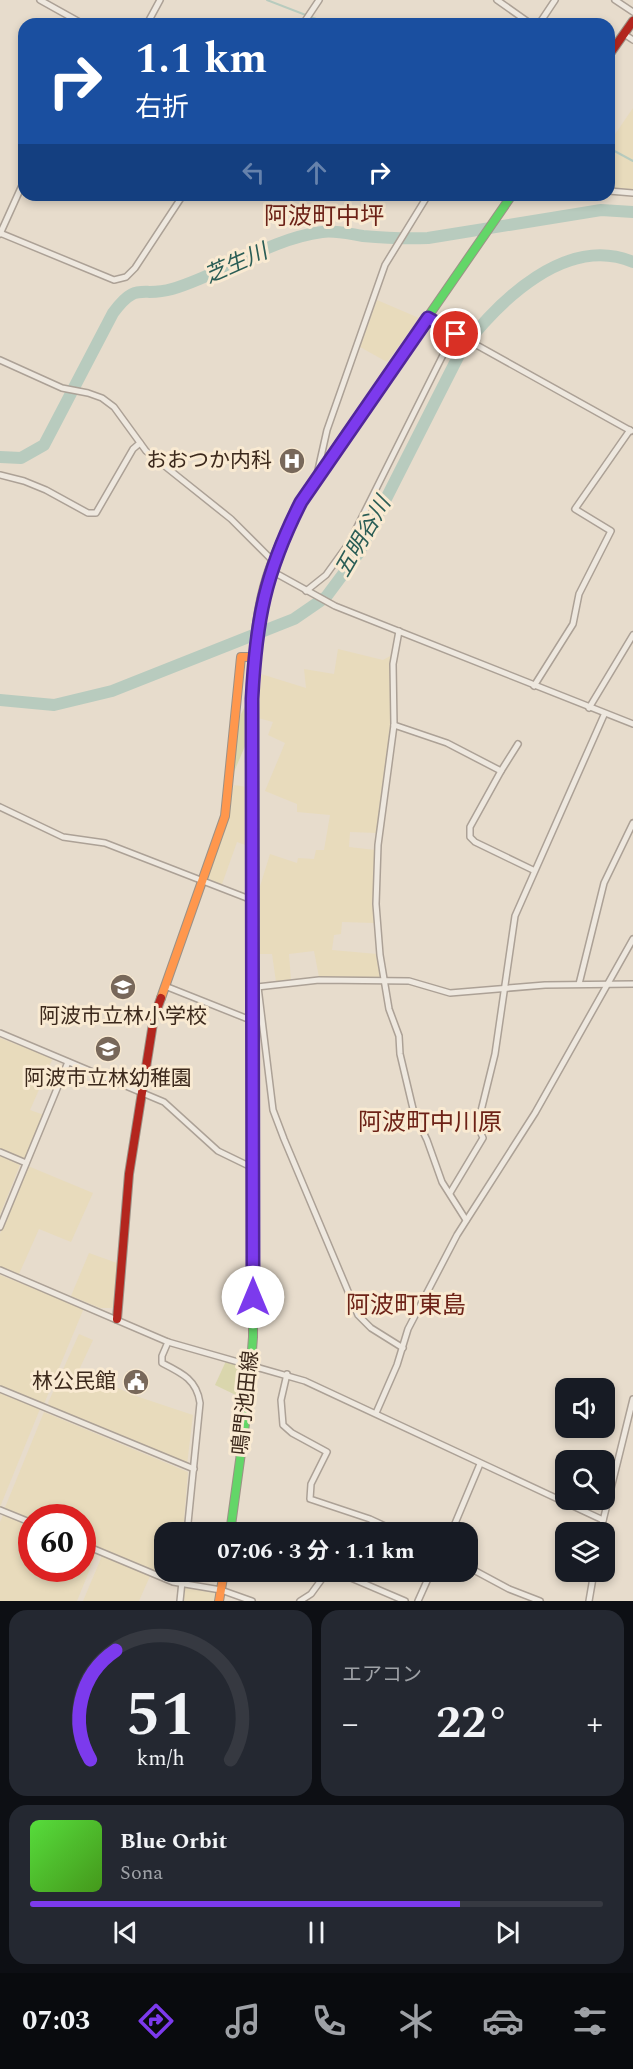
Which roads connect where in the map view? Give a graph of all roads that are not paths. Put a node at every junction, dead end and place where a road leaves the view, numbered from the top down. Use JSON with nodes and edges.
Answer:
{"nodes":[{"id":1,"x":40,"y":0,"type":"edge"},
{"id":2,"x":160,"y":0,"type":"edge"},
{"id":3,"x":320,"y":0,"type":"edge"},
{"id":4,"x":497,"y":0,"type":"edge"},
{"id":5,"x":555,"y":0,"type":"edge"},
{"id":6,"x":615,"y":0,"type":"edge"},
{"id":7,"x":633,"y":12,"type":"edge"},
{"id":8,"x":72,"y":18,"type":"edge"},
{"id":9,"x":150,"y":18,"type":"edge"},
{"id":10,"x":307,"y":18,"type":"edge"},
{"id":11,"x":522,"y":18,"type":"edge"},
{"id":12,"x":543,"y":18,"type":"edge"},
{"id":13,"x":633,"y":21,"type":"edge"},
{"id":14,"x":624,"y":34,"type":"junction"},
{"id":15,"x":633,"y":40,"type":"edge"},
{"id":16,"x":615,"y":47,"type":"edge"},
{"id":17,"x":615,"y":192,"type":"edge"},
{"id":18,"x":633,"y":193,"type":"edge"},
{"id":19,"x":18,"y":195,"type":"edge"},
{"id":20,"x":179,"y":201,"type":"edge"},
{"id":21,"x":424,"y":201,"type":"edge"},
{"id":22,"x":508,"y":201,"type":"edge"},
{"id":23,"x":0,"y":234,"type":"edge"},
{"id":24,"x":428,"y":318,"type":"junction"},
{"id":25,"x":455,"y":334,"type":"junction"},
{"id":26,"x":0,"y":360,"type":"edge"},
{"id":27,"x":632,"y":431,"type":"edge"},
{"id":28,"x":140,"y":443,"type":"junction"},
{"id":29,"x":0,"y":475,"type":"edge"},
{"id":30,"x":316,"y":479,"type":"junction"},
{"id":31,"x":273,"y":561,"type":"junction"},
{"id":32,"x":269,"y":573,"type":"junction"},
{"id":33,"x":307,"y":591,"type":"junction"},
{"id":34,"x":399,"y":631,"type":"junction"},
{"id":35,"x":633,"y":635,"type":"edge"},
{"id":36,"x":254,"y":657,"type":"junction"},
{"id":37,"x":534,"y":686,"type":"junction"},
{"id":38,"x":589,"y":708,"type":"junction"},
{"id":39,"x":604,"y":715,"type":"junction"},
{"id":40,"x":633,"y":724,"type":"edge"},
{"id":41,"x":394,"y":725,"type":"junction"},
{"id":42,"x":518,"y":744,"type":"dead end"},
{"id":43,"x":501,"y":771,"type":"junction"},
{"id":44,"x":0,"y":807,"type":"edge"},
{"id":45,"x":633,"y":823,"type":"edge"},
{"id":46,"x":533,"y":870,"type":"junction"},
{"id":47,"x":202,"y":882,"type":"junction"},
{"id":48,"x":252,"y":900,"type":"junction"},
{"id":49,"x":633,"y":939,"type":"edge"},
{"id":50,"x":384,"y":980,"type":"junction"},
{"id":51,"x":579,"y":984,"type":"junction"},
{"id":52,"x":633,"y":984,"type":"edge"},
{"id":53,"x":608,"y":985,"type":"junction"},
{"id":54,"x":165,"y":986,"type":"junction"},
{"id":55,"x":255,"y":987,"type":"junction"},
{"id":56,"x":503,"y":989,"type":"junction"},
{"id":57,"x":253,"y":1021,"type":"junction"},
{"id":58,"x":0,"y":1033,"type":"edge"},
{"id":59,"x":68,"y":1062,"type":"junction"},
{"id":60,"x":142,"y":1091,"type":"junction"},
{"id":61,"x":0,"y":1152,"type":"edge"},
{"id":62,"x":26,"y":1163,"type":"junction"},
{"id":63,"x":253,"y":1168,"type":"junction"},
{"id":64,"x":450,"y":1193,"type":"junction"},
{"id":65,"x":466,"y":1220,"type":"junction"},
{"id":66,"x":0,"y":1227,"type":"edge"},
{"id":67,"x":0,"y":1269,"type":"edge"},
{"id":68,"x":117,"y":1319,"type":"junction"},
{"id":69,"x":168,"y":1342,"type":"junction"},
{"id":70,"x":404,"y":1348,"type":"junction"},
{"id":71,"x":251,"y":1364,"type":"junction"},
{"id":72,"x":287,"y":1374,"type":"junction"},
{"id":73,"x":0,"y":1389,"type":"edge"},
{"id":74,"x":633,"y":1399,"type":"edge"},
{"id":75,"x":376,"y":1413,"type":"junction"},
{"id":76,"x":480,"y":1464,"type":"junction"},
{"id":77,"x":194,"y":1469,"type":"junction"},
{"id":78,"x":0,"y":1510,"type":"edge"},
{"id":79,"x":18,"y":1517,"type":"edge"},
{"id":80,"x":603,"y":1520,"type":"joint"},
{"id":81,"x":188,"y":1522,"type":"edge"},
{"id":82,"x":232,"y":1522,"type":"edge"},
{"id":83,"x":376,"y":1522,"type":"edge"},
{"id":84,"x":456,"y":1522,"type":"edge"},
{"id":85,"x":96,"y":1550,"type":"edge"},
{"id":86,"x":478,"y":1572,"type":"edge"},
{"id":87,"x":182,"y":1582,"type":"edge"},
{"id":88,"x":222,"y":1582,"type":"edge"},
{"id":89,"x":320,"y":1582,"type":"edge"},
{"id":90,"x":360,"y":1582,"type":"edge"},
{"id":91,"x":427,"y":1582,"type":"edge"},
{"id":92,"x":592,"y":1582,"type":"edge"},
{"id":93,"x":182,"y":1585,"type":"junction"},
{"id":94,"x":221,"y":1590,"type":"junction"},
{"id":95,"x":180,"y":1601,"type":"edge"},
{"id":96,"x":219,"y":1601,"type":"edge"},
{"id":97,"x":252,"y":1601,"type":"edge"},
{"id":98,"x":300,"y":1601,"type":"edge"},
{"id":99,"x":405,"y":1601,"type":"edge"},
{"id":100,"x":418,"y":1601,"type":"edge"},
{"id":101,"x":540,"y":1601,"type":"edge"},
{"id":102,"x":589,"y":1601,"type":"edge"}],
"edges":[{"from":1,"to":8,"type":"street"},
{"from":2,"to":9,"type":"street"},
{"from":3,"to":10,"type":"street"},
{"from":4,"to":11,"type":"street"},
{"from":5,"to":12,"type":"street"},
{"from":6,"to":7,"type":"street"},
{"from":13,"to":14,"type":"main road"},
{"from":14,"to":15,"type":"street"},
{"from":14,"to":16,"type":"main road"},
{"from":17,"to":18,"type":"street"},
{"from":19,"to":23,"type":"street"},
{"from":20,"to":23,"type":"street"},
{"from":21,"to":30,"type":"street"},
{"from":22,"to":24,"type":"main road","name":"鳴門池田線"},
{"from":24,"to":25,"type":"street"},
{"from":24,"to":30,"type":"main road","name":"鳴門池田線"},
{"from":25,"to":27,"type":"street"},
{"from":25,"to":33,"type":"street"},
{"from":26,"to":28,"type":"street"},
{"from":27,"to":37,"type":"street"},
{"from":28,"to":29,"type":"street"},
{"from":28,"to":31,"type":"street"},
{"from":30,"to":31,"type":"main road","name":"鳴門池田線"},
{"from":31,"to":32,"type":"main road","name":"鳴門池田線"},
{"from":32,"to":33,"type":"street"},
{"from":32,"to":36,"type":"main road","name":"鳴門池田線"},
{"from":33,"to":34,"type":"street"},
{"from":34,"to":37,"type":"street"},
{"from":34,"to":41,"type":"street"},
{"from":35,"to":38,"type":"street"},
{"from":36,"to":47,"type":"main road"},
{"from":36,"to":48,"type":"main road","name":"鳴門池田線"},
{"from":37,"to":38,"type":"street"},
{"from":38,"to":39,"type":"street"},
{"from":39,"to":40,"type":"street"},
{"from":39,"to":46,"type":"street"},
{"from":41,"to":43,"type":"street"},
{"from":41,"to":50,"type":"street"},
{"from":42,"to":43,"type":"street"},
{"from":43,"to":46,"type":"street"},
{"from":44,"to":47,"type":"street"},
{"from":45,"to":51,"type":"street"},
{"from":46,"to":56,"type":"street"},
{"from":47,"to":48,"type":"street"},
{"from":47,"to":54,"type":"main road"},
{"from":48,"to":55,"type":"main road","name":"鳴門池田線"},
{"from":49,"to":53,"type":"street"},
{"from":50,"to":55,"type":"street"},
{"from":50,"to":56,"type":"street"},
{"from":50,"to":64,"type":"street"},
{"from":51,"to":53,"type":"street"},
{"from":51,"to":56,"type":"street"},
{"from":52,"to":53,"type":"street"},
{"from":53,"to":65,"type":"street"},
{"from":54,"to":57,"type":"street"},
{"from":54,"to":60,"type":"main road"},
{"from":55,"to":57,"type":"main road","name":"鳴門池田線"},
{"from":55,"to":70,"type":"street"},
{"from":56,"to":64,"type":"street"},
{"from":57,"to":63,"type":"main road","name":"鳴門池田線"},
{"from":58,"to":59,"type":"street"},
{"from":59,"to":60,"type":"street"},
{"from":59,"to":62,"type":"street"},
{"from":60,"to":63,"type":"street"},
{"from":60,"to":68,"type":"main road"},
{"from":61,"to":62,"type":"street"},
{"from":62,"to":66,"type":"street"},
{"from":63,"to":71,"type":"main road","name":"鳴門池田線"},
{"from":64,"to":65,"type":"street"},
{"from":65,"to":70,"type":"street"},
{"from":67,"to":68,"type":"street"},
{"from":68,"to":69,"type":"street"},
{"from":69,"to":71,"type":"street"},
{"from":69,"to":77,"type":"street"},
{"from":70,"to":75,"type":"street"},
{"from":71,"to":72,"type":"street"},
{"from":71,"to":82,"type":"main road","name":"鳴門池田線"},
{"from":72,"to":75,"type":"street"},
{"from":72,"to":83,"type":"street"},
{"from":73,"to":77,"type":"street"},
{"from":74,"to":80,"type":"street"},
{"from":75,"to":76,"type":"street"},
{"from":76,"to":80,"type":"street"},
{"from":76,"to":84,"type":"street"},
{"from":77,"to":81,"type":"street"},
{"from":78,"to":79,"type":"street"},
{"from":85,"to":93,"type":"street"},
{"from":86,"to":101,"type":"street"},
{"from":87,"to":93,"type":"street"},
{"from":88,"to":94,"type":"main road"},
{"from":89,"to":98,"type":"street"},
{"from":90,"to":99,"type":"street"},
{"from":91,"to":100,"type":"street"},
{"from":92,"to":102,"type":"street"},
{"from":93,"to":94,"type":"street"},
{"from":93,"to":95,"type":"street"},
{"from":94,"to":96,"type":"main road"},
{"from":94,"to":97,"type":"street"}]}
